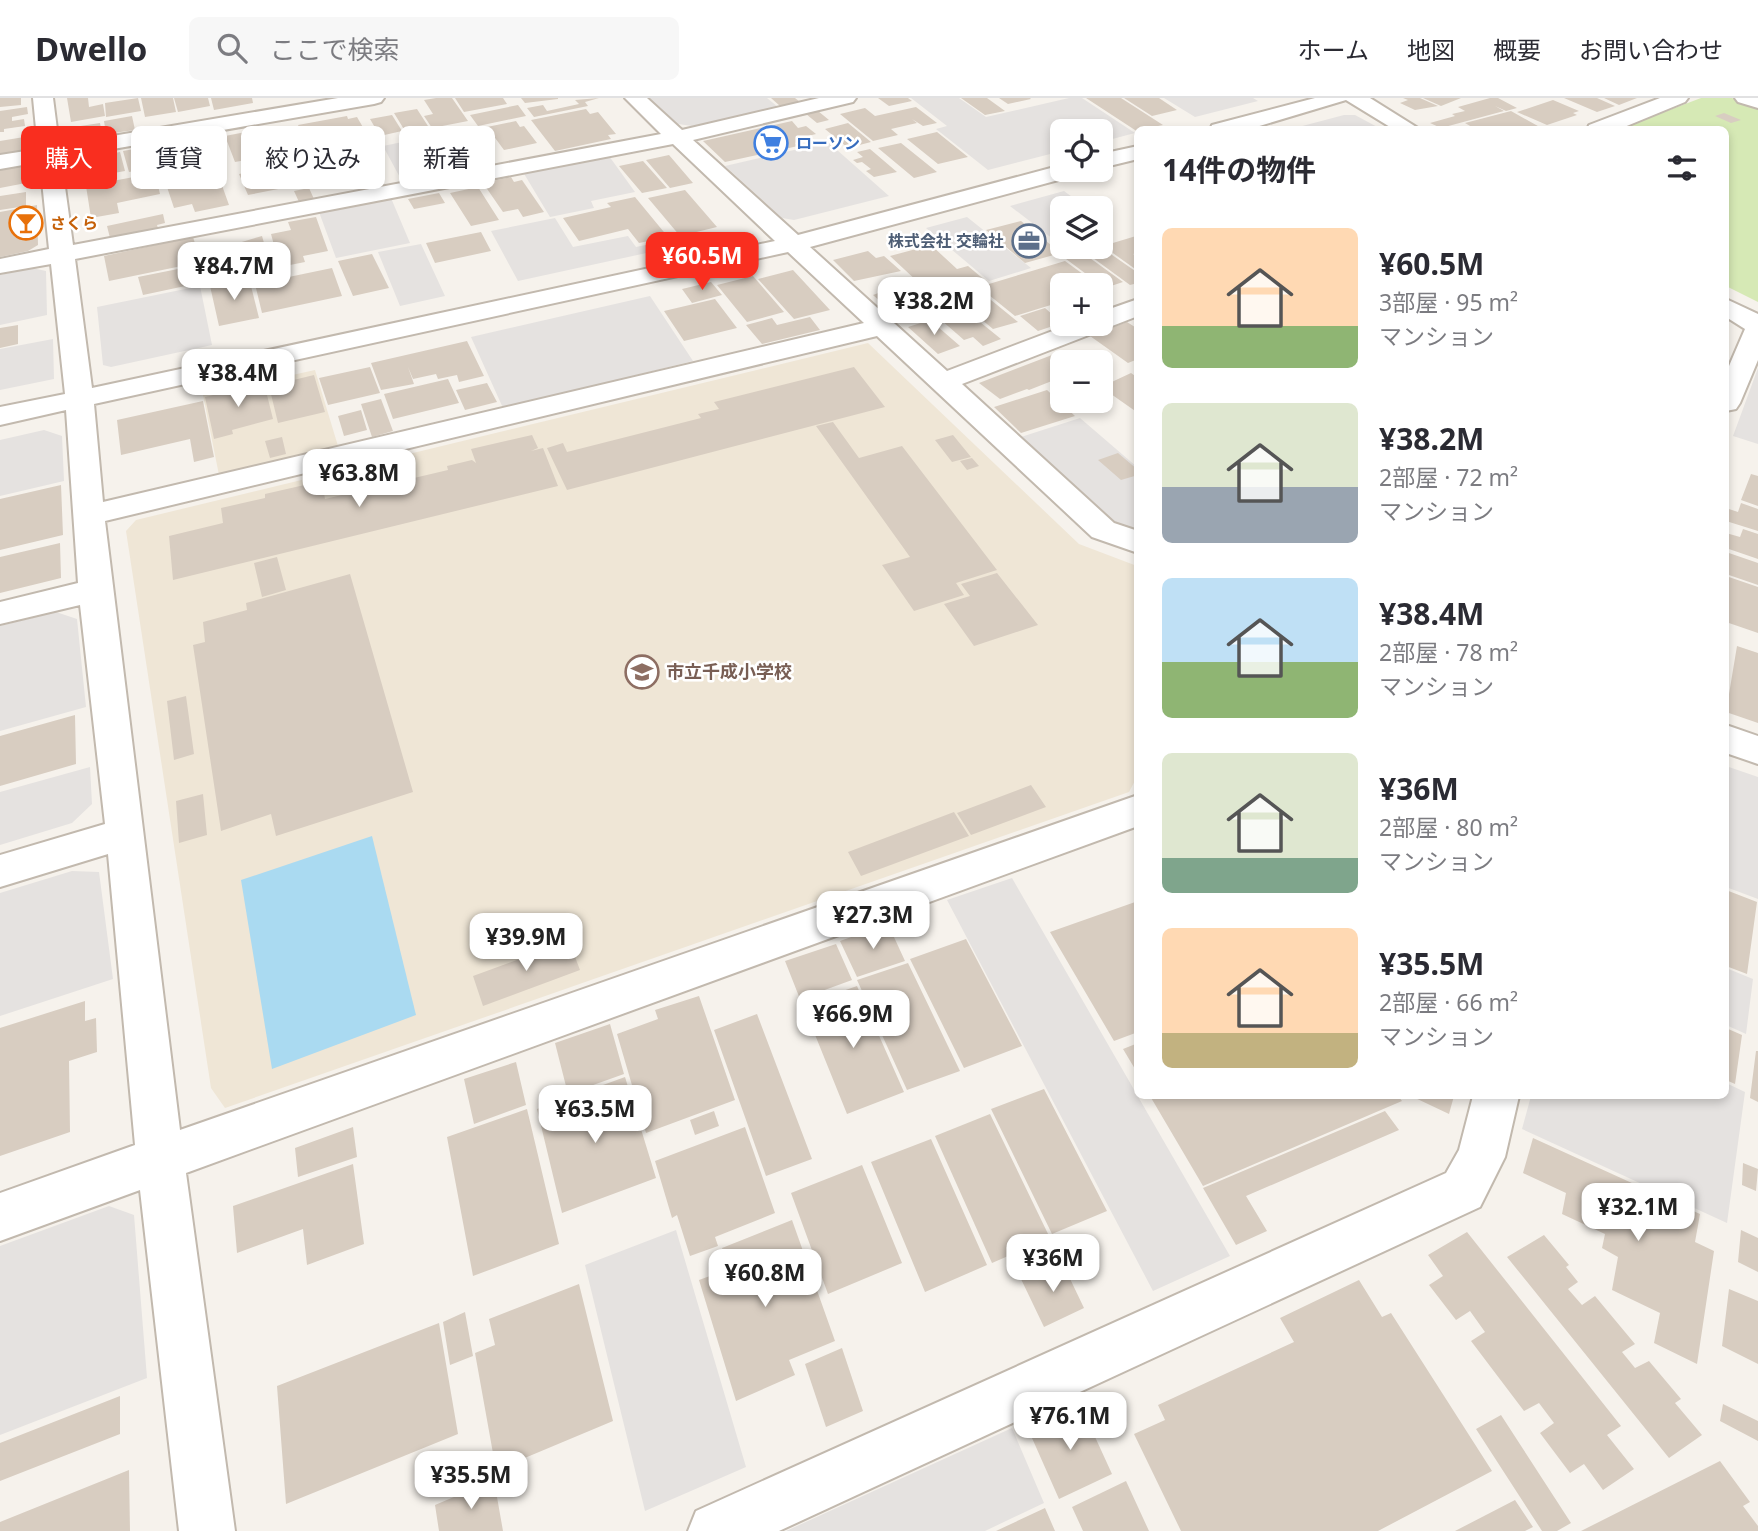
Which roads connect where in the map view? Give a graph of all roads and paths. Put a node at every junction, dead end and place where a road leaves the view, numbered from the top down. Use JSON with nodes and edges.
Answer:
{"nodes":[{"id":1,"x":43,"y":98,"type":"edge"},
{"id":2,"x":374,"y":98,"type":"edge"},
{"id":3,"x":635,"y":98,"type":"edge"},
{"id":4,"x":846,"y":98,"type":"edge"},
{"id":5,"x":1338,"y":98,"type":"edge"},
{"id":6,"x":1355,"y":98,"type":"edge"},
{"id":7,"x":1678,"y":98,"type":"edge"},
{"id":8,"x":1745,"y":98,"type":"edge"},
{"id":9,"x":1758,"y":102,"type":"edge"},
{"id":10,"x":47,"y":126,"type":"edge"},
{"id":11,"x":1235,"y":126,"type":"edge"},
{"id":12,"x":1404,"y":126,"type":"edge"},
{"id":13,"x":1607,"y":126,"type":"edge"},
{"id":14,"x":677,"y":137,"type":"junction"},
{"id":15,"x":117,"y":142,"type":"edge"},
{"id":16,"x":1134,"y":153,"type":"edge"},
{"id":17,"x":21,"y":158,"type":"edge"},
{"id":18,"x":1113,"y":158,"type":"edge"},
{"id":19,"x":0,"y":162,"type":"edge"},
{"id":20,"x":1050,"y":175,"type":"edge"},
{"id":21,"x":55,"y":189,"type":"edge"},
{"id":22,"x":793,"y":244,"type":"junction"},
{"id":23,"x":62,"y":254,"type":"junction"},
{"id":24,"x":0,"y":266,"type":"edge"},
{"id":25,"x":1134,"y":309,"type":"edge"},
{"id":26,"x":1729,"y":309,"type":"edge"},
{"id":27,"x":1113,"y":316,"type":"edge"},
{"id":28,"x":882,"y":327,"type":"junction"},
{"id":29,"x":1758,"y":327,"type":"edge"},
{"id":30,"x":1063,"y":336,"type":"edge"},
{"id":31,"x":943,"y":382,"type":"junction"},
{"id":32,"x":1729,"y":396,"type":"edge"},
{"id":33,"x":79,"y":398,"type":"junction"},
{"id":34,"x":0,"y":416,"type":"edge"},
{"id":35,"x":89,"y":515,"type":"junction"},
{"id":36,"x":1134,"y":542,"type":"edge"},
{"id":37,"x":95,"y":590,"type":"junction"},
{"id":38,"x":0,"y":613,"type":"edge"},
{"id":39,"x":1729,"y":740,"type":"edge"},
{"id":40,"x":1758,"y":750,"type":"edge"},
{"id":41,"x":1134,"y":811,"type":"edge"},
{"id":42,"x":126,"y":833,"type":"junction"},
{"id":43,"x":0,"y":870,"type":"edge"},
{"id":44,"x":1495,"y":1099,"type":"edge"},
{"id":45,"x":160,"y":1159,"type":"junction"},
{"id":46,"x":0,"y":1217,"type":"edge"},
{"id":47,"x":206,"y":1531,"type":"edge"},
{"id":48,"x":716,"y":1531,"type":"edge"}],
"edges":[{"from":1,"to":10,"type":"street"},
{"from":2,"to":15,"type":"street"},
{"from":3,"to":14,"type":"street"},
{"from":4,"to":14,"type":"street"},
{"from":5,"to":11,"type":"street"},
{"from":6,"to":12,"type":"street"},
{"from":7,"to":13,"type":"street"},
{"from":8,"to":9,"type":"street"},
{"from":14,"to":22,"type":"street"},
{"from":14,"to":23,"type":"street"},
{"from":16,"to":18,"type":"street"},
{"from":17,"to":19,"type":"street"},
{"from":20,"to":22,"type":"street"},
{"from":21,"to":23,"type":"street"},
{"from":22,"to":28,"type":"street"},
{"from":22,"to":33,"type":"street"},
{"from":23,"to":24,"type":"street"},
{"from":23,"to":33,"type":"street"},
{"from":25,"to":27,"type":"street"},
{"from":26,"to":29,"type":"street"},
{"from":28,"to":31,"type":"street"},
{"from":28,"to":35,"type":"street"},
{"from":29,"to":32,"type":"street"},
{"from":30,"to":31,"type":"street"},
{"from":31,"to":36,"type":"street"},
{"from":33,"to":34,"type":"street"},
{"from":33,"to":35,"type":"street"},
{"from":35,"to":37,"type":"street"},
{"from":37,"to":38,"type":"street"},
{"from":37,"to":42,"type":"street"},
{"from":39,"to":40,"type":"street"},
{"from":41,"to":45,"type":"street"},
{"from":42,"to":43,"type":"street"},
{"from":42,"to":45,"type":"street"},
{"from":44,"to":48,"type":"street"},
{"from":45,"to":46,"type":"street"},
{"from":45,"to":47,"type":"street"}]}
